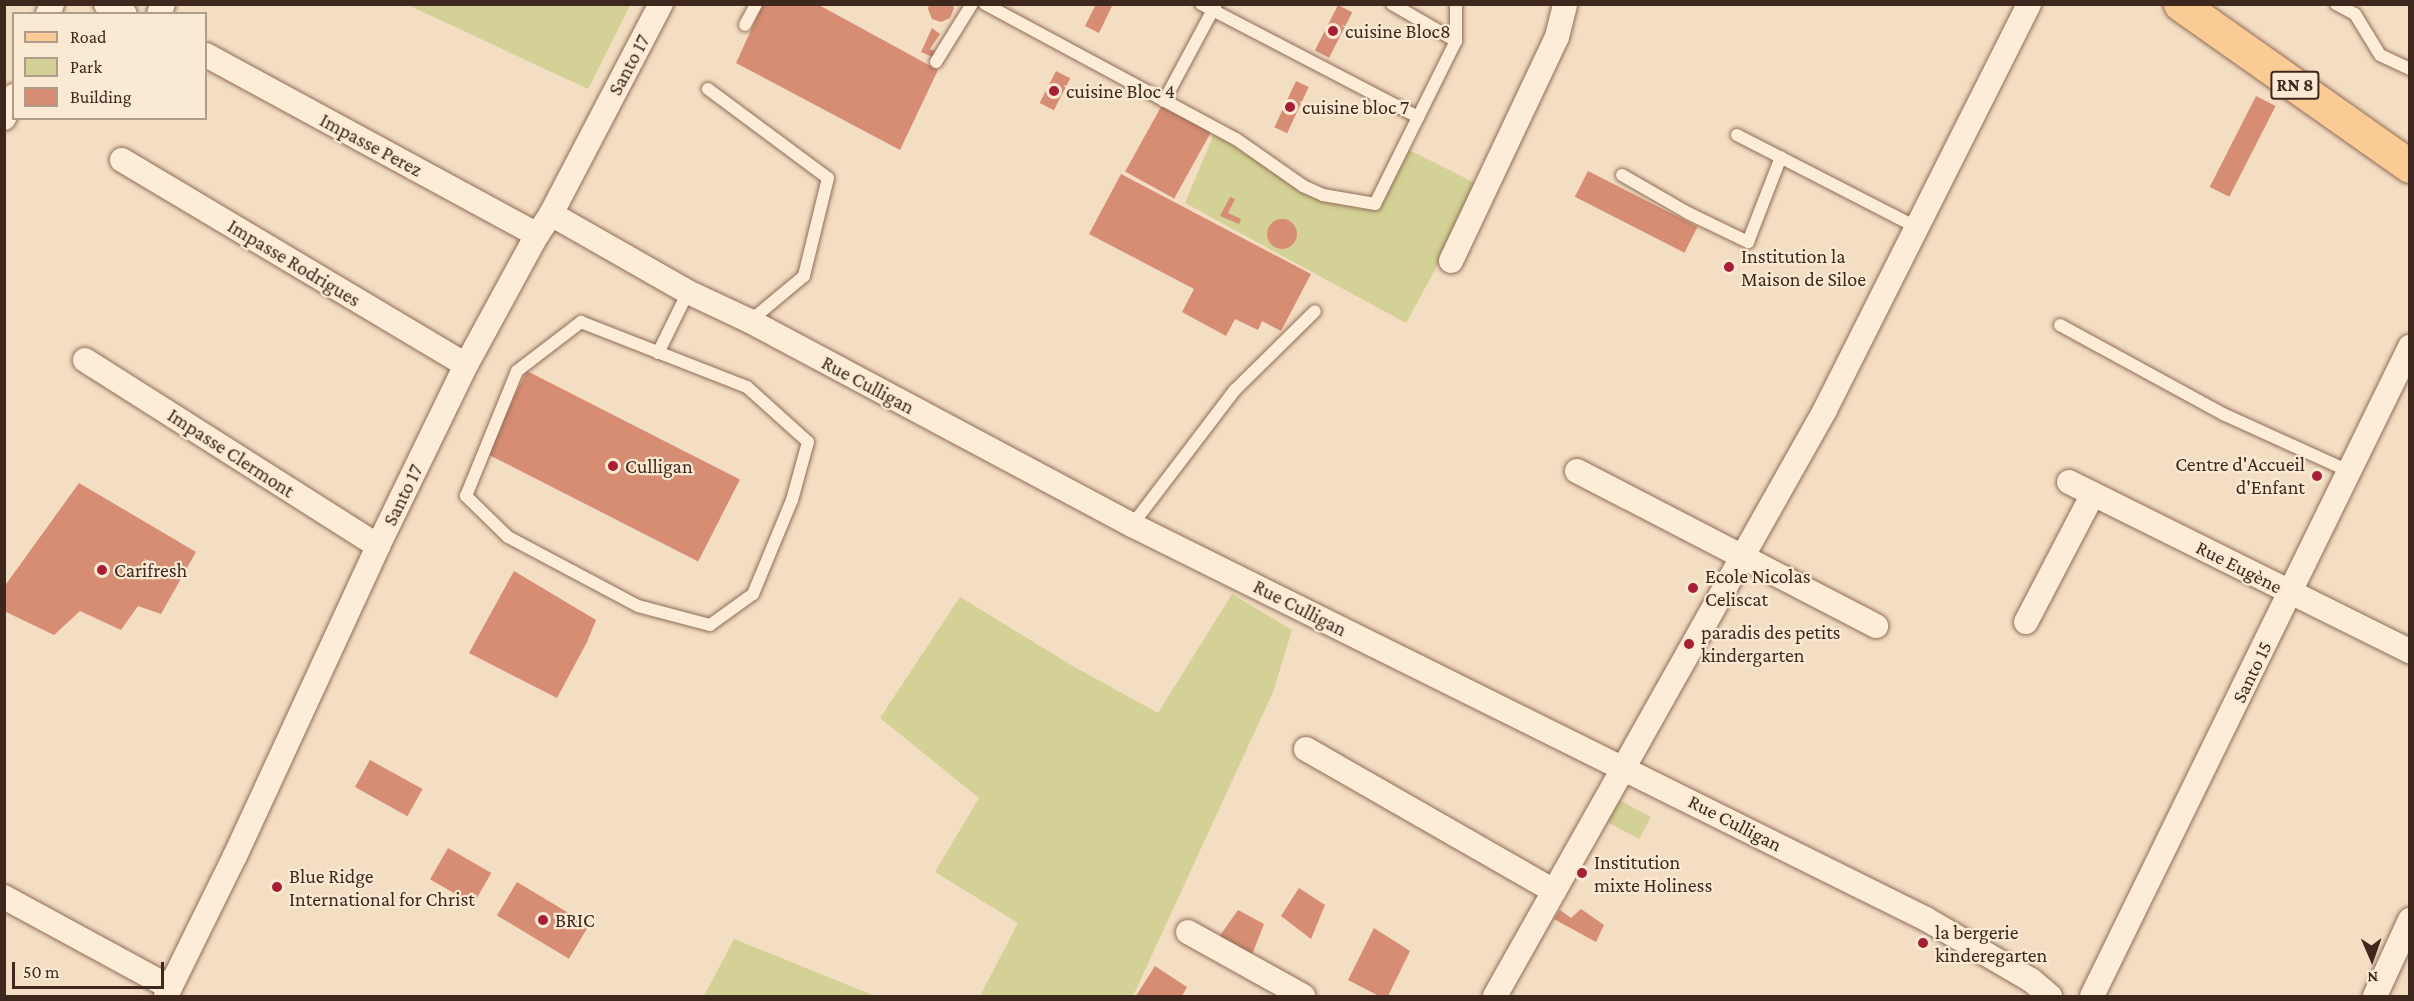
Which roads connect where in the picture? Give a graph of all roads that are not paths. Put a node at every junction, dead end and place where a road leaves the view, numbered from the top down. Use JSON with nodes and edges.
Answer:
{"nodes":[{"id":1,"x":106,"y":4,"type":"edge"},
{"id":2,"x":661,"y":4,"type":"edge"},
{"id":3,"x":756,"y":4,"type":"edge"},
{"id":4,"x":972,"y":4,"type":"edge"},
{"id":5,"x":985,"y":4,"type":"edge"},
{"id":6,"x":1201,"y":4,"type":"edge"},
{"id":7,"x":1392,"y":4,"type":"edge"},
{"id":8,"x":1456,"y":4,"type":"edge"},
{"id":9,"x":1565,"y":4,"type":"edge"},
{"id":10,"x":2030,"y":4,"type":"edge"},
{"id":11,"x":2180,"y":4,"type":"edge"},
{"id":12,"x":2336,"y":4,"type":"edge"},
{"id":13,"x":1214,"y":8,"type":"edge"},
{"id":14,"x":121,"y":12,"type":"edge"},
{"id":15,"x":745,"y":25,"type":"dead end"},
{"id":16,"x":1456,"y":41,"type":"junction"},
{"id":17,"x":207,"y":56,"type":"edge"},
{"id":18,"x":936,"y":62,"type":"dead end"},
{"id":19,"x":2409,"y":69,"type":"edge"},
{"id":20,"x":708,"y":89,"type":"dead end"},
{"id":21,"x":12,"y":100,"type":"edge"},
{"id":22,"x":1164,"y":101,"type":"junction"},
{"id":23,"x":1418,"y":117,"type":"junction"},
{"id":24,"x":4,"y":118,"type":"edge"},
{"id":25,"x":1737,"y":135,"type":"dead end"},
{"id":26,"x":1781,"y":158,"type":"junction"},
{"id":27,"x":122,"y":160,"type":"dead end"},
{"id":28,"x":2409,"y":166,"type":"edge"},
{"id":29,"x":1622,"y":176,"type":"dead end"},
{"id":30,"x":551,"y":214,"type":"junction"},
{"id":31,"x":1916,"y":227,"type":"junction"},
{"id":32,"x":537,"y":235,"type":"junction"},
{"id":33,"x":1451,"y":261,"type":"dead end"},
{"id":34,"x":688,"y":292,"type":"junction"},
{"id":35,"x":1316,"y":310,"type":"dead end"},
{"id":36,"x":750,"y":321,"type":"junction"},
{"id":37,"x":2060,"y":325,"type":"dead end"},
{"id":38,"x":2409,"y":347,"type":"edge"},
{"id":39,"x":658,"y":353,"type":"junction"},
{"id":40,"x":85,"y":360,"type":"dead end"},
{"id":41,"x":466,"y":365,"type":"junction"},
{"id":42,"x":1577,"y":471,"type":"dead end"},
{"id":43,"x":2350,"y":472,"type":"junction"},
{"id":44,"x":2069,"y":482,"type":"dead end"},
{"id":45,"x":2093,"y":494,"type":"junction"},
{"id":46,"x":1132,"y":525,"type":"junction"},
{"id":47,"x":378,"y":546,"type":"junction"},
{"id":48,"x":1742,"y":558,"type":"junction"},
{"id":49,"x":2291,"y":593,"type":"junction"},
{"id":50,"x":2026,"y":621,"type":"dead end"},
{"id":51,"x":1876,"y":626,"type":"dead end"},
{"id":52,"x":2409,"y":651,"type":"edge"},
{"id":53,"x":1306,"y":749,"type":"dead end"},
{"id":54,"x":1624,"y":768,"type":"junction"},
{"id":55,"x":1554,"y":891,"type":"junction"},
{"id":56,"x":4,"y":897,"type":"edge"},
{"id":57,"x":2409,"y":920,"type":"edge"},
{"id":58,"x":1188,"y":932,"type":"dead end"},
{"id":59,"x":168,"y":992,"type":"edge"},
{"id":60,"x":1303,"y":996,"type":"edge"},
{"id":61,"x":1495,"y":996,"type":"edge"},
{"id":62,"x":2050,"y":996,"type":"edge"},
{"id":63,"x":2092,"y":996,"type":"edge"},
{"id":64,"x":2375,"y":996,"type":"edge"}],
"edges":[{"from":1,"to":14,"type":"street"},
{"from":2,"to":30,"type":"street","name":"Santo 17"},
{"from":3,"to":15,"type":"lane"},
{"from":4,"to":18,"type":"lane"},
{"from":5,"to":22,"type":"lane"},
{"from":6,"to":13,"type":"lane"},
{"from":7,"to":16,"type":"lane"},
{"from":8,"to":16,"type":"lane"},
{"from":9,"to":33,"type":"street"},
{"from":10,"to":31,"type":"street"},
{"from":11,"to":28,"type":"main road","number":"RN 8"},
{"from":12,"to":19,"type":"lane"},
{"from":13,"to":22,"type":"lane"},
{"from":13,"to":23,"type":"lane"},
{"from":16,"to":23,"type":"lane"},
{"from":17,"to":32,"type":"street","name":"Impasse Perez"},
{"from":20,"to":36,"type":"lane"},
{"from":21,"to":24,"type":"street"},
{"from":22,"to":23,"type":"lane"},
{"from":25,"to":26,"type":"lane"},
{"from":26,"to":29,"type":"lane"},
{"from":26,"to":31,"type":"lane"},
{"from":27,"to":41,"type":"street","name":"Impasse Rodrigues"},
{"from":30,"to":32,"type":"street","name":"Santo 17"},
{"from":30,"to":34,"type":"street","name":"Rue Culligan"},
{"from":31,"to":48,"type":"street"},
{"from":32,"to":41,"type":"street","name":"Santo 17"},
{"from":34,"to":36,"type":"street","name":"Rue Culligan"},
{"from":34,"to":39,"type":"lane"},
{"from":35,"to":46,"type":"lane"},
{"from":36,"to":46,"type":"street","name":"Rue Culligan"},
{"from":37,"to":43,"type":"lane"},
{"from":38,"to":43,"type":"street","name":"Santo 15"},
{"from":39,"to":39,"type":"lane"},
{"from":40,"to":47,"type":"street","name":"Impasse Clermont"},
{"from":41,"to":47,"type":"street","name":"Santo 17"},
{"from":42,"to":48,"type":"street"},
{"from":43,"to":49,"type":"street","name":"Santo 15"},
{"from":44,"to":45,"type":"street","name":"Rue Eugène"},
{"from":45,"to":49,"type":"street","name":"Rue Eugène"},
{"from":45,"to":50,"type":"street"},
{"from":46,"to":54,"type":"street","name":"Rue Culligan"},
{"from":47,"to":59,"type":"street","name":"Santo 17"},
{"from":48,"to":51,"type":"street"},
{"from":48,"to":54,"type":"street"},
{"from":49,"to":52,"type":"street","name":"Rue Eugène"},
{"from":49,"to":63,"type":"street","name":"Santo 15"},
{"from":53,"to":55,"type":"street"},
{"from":54,"to":55,"type":"street"},
{"from":54,"to":62,"type":"street","name":"Rue Culligan"},
{"from":55,"to":61,"type":"street"},
{"from":56,"to":59,"type":"street"},
{"from":57,"to":64,"type":"street"},
{"from":58,"to":60,"type":"street"}]}
